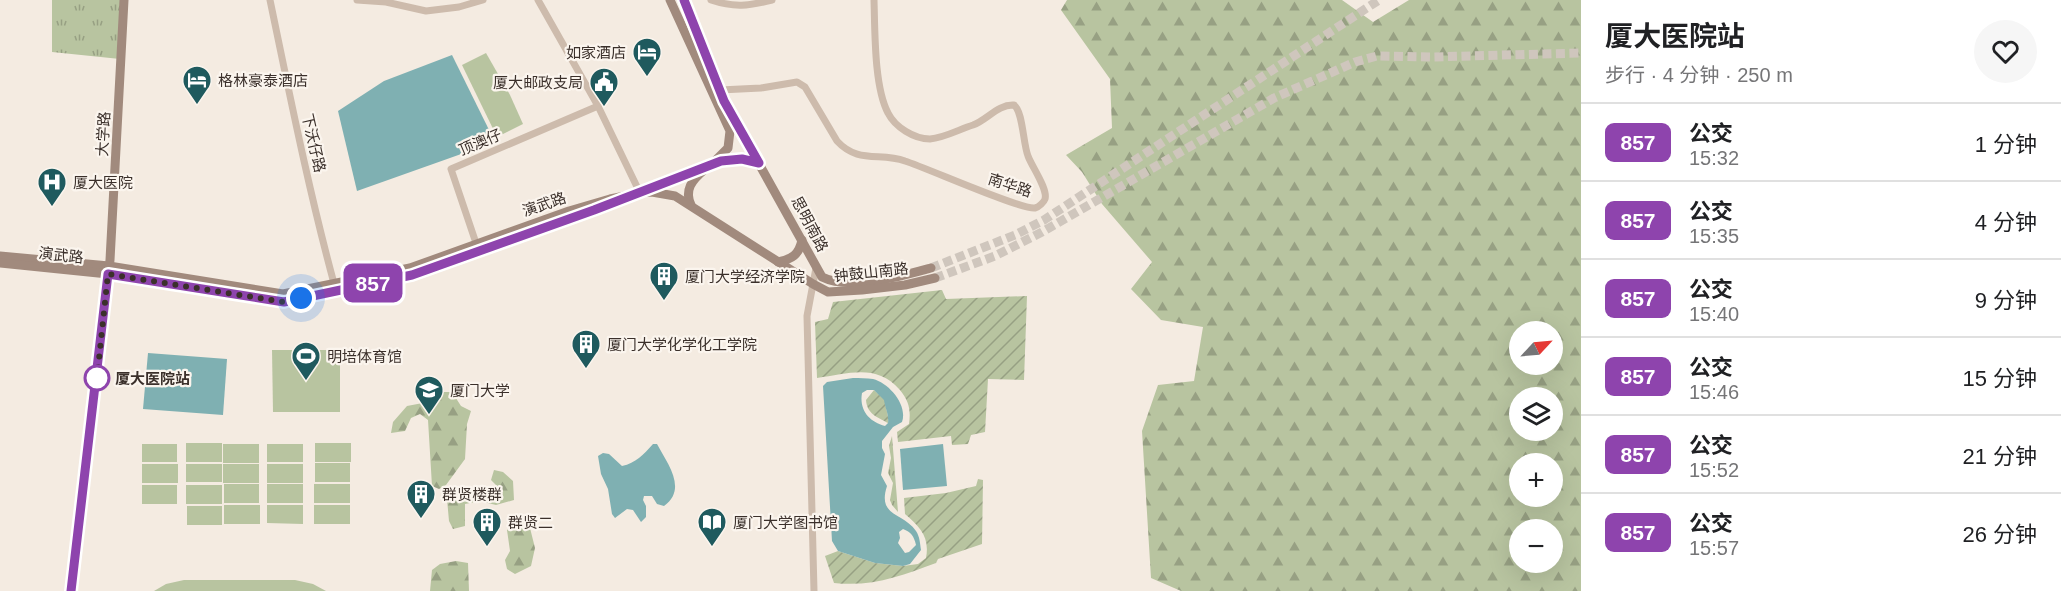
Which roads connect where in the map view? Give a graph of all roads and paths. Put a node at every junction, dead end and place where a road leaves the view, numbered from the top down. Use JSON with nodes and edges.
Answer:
{"nodes":[{"id":1,"x":124,"y":0,"type":"edge"},
{"id":2,"x":270,"y":0,"type":"edge"},
{"id":3,"x":357,"y":0,"type":"edge"},
{"id":4,"x":483,"y":0,"type":"edge"},
{"id":5,"x":538,"y":0,"type":"edge"},
{"id":6,"x":670,"y":0,"type":"edge"},
{"id":7,"x":684,"y":0,"type":"edge"},
{"id":8,"x":711,"y":0,"type":"edge"},
{"id":9,"x":772,"y":0,"type":"edge"},
{"id":10,"x":873,"y":0,"type":"edge"},
{"id":11,"x":720,"y":90,"type":"junction"},
{"id":12,"x":598,"y":106,"type":"junction"},
{"id":13,"x":759,"y":163,"type":"junction"},
{"id":14,"x":709,"y":165,"type":"junction"},
{"id":15,"x":640,"y":193,"type":"junction"},
{"id":16,"x":691,"y":205,"type":"junction"},
{"id":17,"x":802,"y":240,"type":"junction"},
{"id":18,"x":478,"y":248,"type":"junction"},
{"id":19,"x":0,"y":256,"type":"edge"},
{"id":20,"x":778,"y":262,"type":"junction"},
{"id":21,"x":0,"y":263,"type":"edge"},
{"id":22,"x":816,"y":268,"type":"junction"},
{"id":23,"x":109,"y":270,"type":"junction"},
{"id":24,"x":813,"y":284,"type":"junction"},
{"id":25,"x":335,"y":287,"type":"junction"},
{"id":26,"x":71,"y":591,"type":"edge"},
{"id":27,"x":814,"y":591,"type":"edge"}],
"edges":[{"from":1,"to":23,"type":"main road","name":"大学路"},
{"from":2,"to":25,"type":"street","name":"下沃仔路"},
{"from":3,"to":4,"type":"street"},
{"from":5,"to":12,"type":"street"},
{"from":6,"to":14,"type":"main road"},
{"from":7,"to":11,"type":"main road","name":"思明南路"},
{"from":8,"to":9,"type":"street"},
{"from":10,"to":11,"type":"street","name":"南华路"},
{"from":11,"to":13,"type":"main road","name":"思明南路"},
{"from":12,"to":15,"type":"street"},
{"from":12,"to":18,"type":"street","name":"顶澳仔"},
{"from":13,"to":14,"type":"main road","name":"演武路"},
{"from":13,"to":17,"type":"main road","name":"思明南路"},
{"from":14,"to":15,"type":"main road","name":"演武路"},
{"from":14,"to":16,"type":"main road"},
{"from":15,"to":16,"type":"main road","name":"钟鼓山南路"},
{"from":15,"to":18,"type":"main road","name":"演武路"},
{"from":16,"to":20,"type":"main road","name":"钟鼓山南路"},
{"from":17,"to":20,"type":"main road"},
{"from":17,"to":22,"type":"main road","name":"思明南路"},
{"from":18,"to":25,"type":"main road","name":"演武路"},
{"from":19,"to":23,"type":"main road","name":"演武路"},
{"from":20,"to":24,"type":"main road","name":"钟鼓山南路"},
{"from":21,"to":23,"type":"main road","name":"演武路"},
{"from":22,"to":24,"type":"street","name":"思明南路"},
{"from":22,"to":24,"type":"main road","name":"钟鼓山南路"},
{"from":23,"to":25,"type":"main road","name":"演武路"},
{"from":23,"to":26,"type":"main road","name":"大学路"},
{"from":24,"to":27,"type":"street","name":"思明南路"}]}
